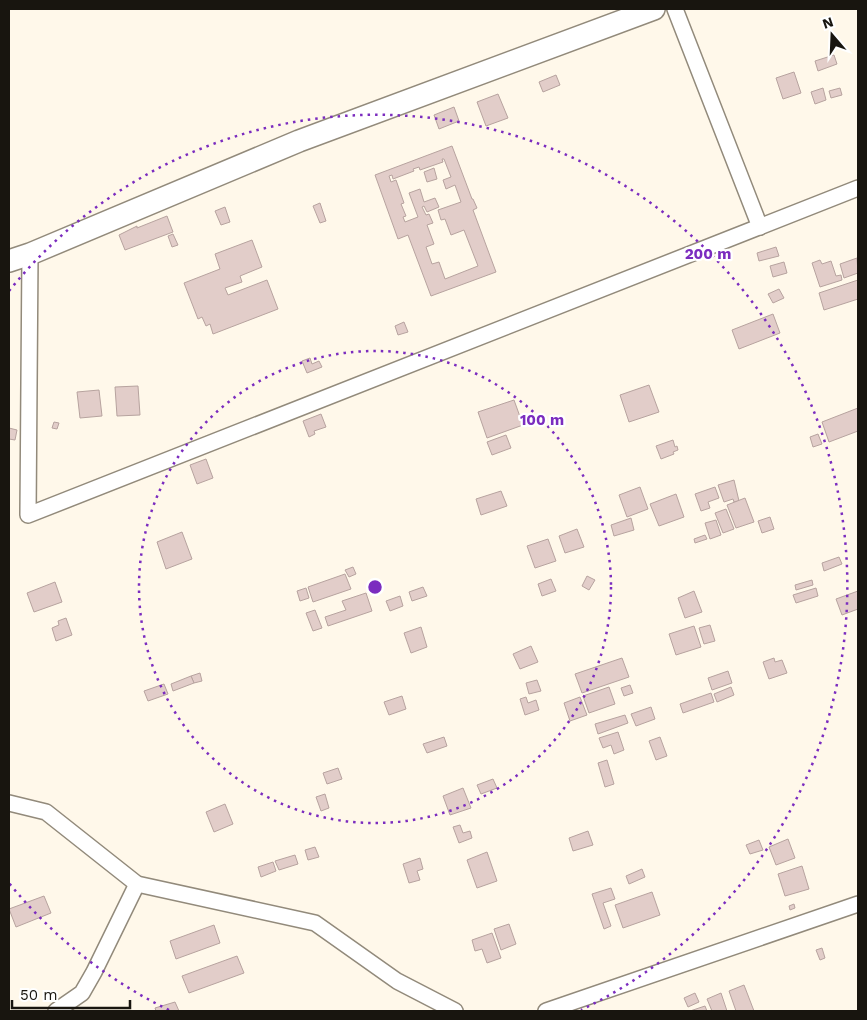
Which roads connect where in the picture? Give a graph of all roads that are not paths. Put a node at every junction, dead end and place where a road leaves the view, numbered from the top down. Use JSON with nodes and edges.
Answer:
{"nodes":[{"id":1,"x":654,"y":9,"type":"edge"},
{"id":2,"x":675,"y":9,"type":"edge"},
{"id":3,"x":858,"y":188,"type":"edge"},
{"id":4,"x":760,"y":227,"type":"junction"},
{"id":5,"x":30,"y":254,"type":"junction"},
{"id":6,"x":9,"y":261,"type":"edge"},
{"id":7,"x":9,"y":803,"type":"edge"},
{"id":8,"x":137,"y":884,"type":"junction"},
{"id":9,"x":858,"y":904,"type":"edge"},
{"id":10,"x":56,"y":1011,"type":"edge"},
{"id":11,"x":455,"y":1011,"type":"edge"},
{"id":12,"x":546,"y":1011,"type":"edge"}],
"edges":[{"from":1,"to":5,"type":"main road"},
{"from":2,"to":4,"type":"street"},
{"from":3,"to":4,"type":"street"},
{"from":4,"to":5,"type":"street"},
{"from":5,"to":6,"type":"main road"},
{"from":7,"to":8,"type":"street"},
{"from":8,"to":10,"type":"street"},
{"from":8,"to":11,"type":"street"},
{"from":9,"to":12,"type":"street"}]}
